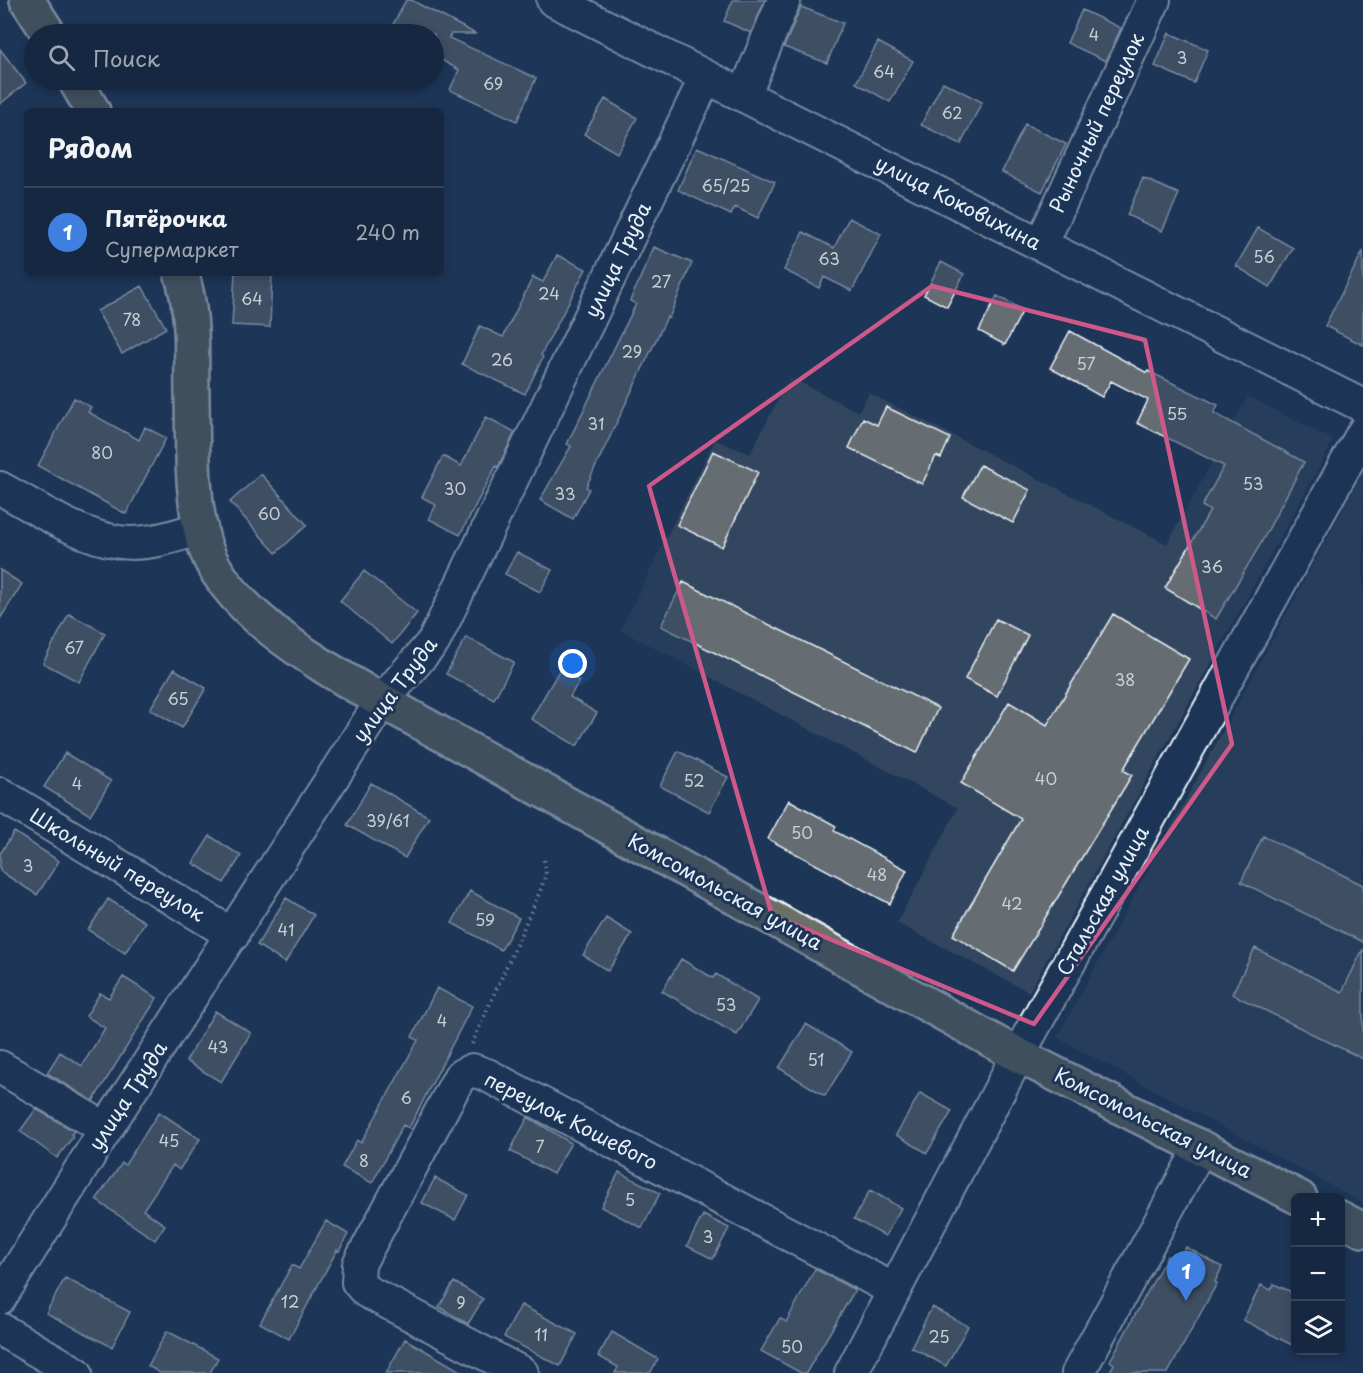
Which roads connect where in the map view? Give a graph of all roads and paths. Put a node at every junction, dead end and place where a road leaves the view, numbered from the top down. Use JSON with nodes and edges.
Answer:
{"nodes":[{"id":1,"x":27,"y":0,"type":"edge"},
{"id":2,"x":553,"y":0,"type":"edge"},
{"id":3,"x":784,"y":0,"type":"edge"},
{"id":4,"x":1154,"y":0,"type":"edge"},
{"id":5,"x":43,"y":24,"type":"edge"},
{"id":6,"x":706,"y":77,"type":"junction"},
{"id":7,"x":81,"y":90,"type":"edge"},
{"id":8,"x":744,"y":96,"type":"junction"},
{"id":9,"x":91,"y":108,"type":"edge"},
{"id":10,"x":1041,"y":245,"type":"junction"},
{"id":11,"x":181,"y":276,"type":"edge"},
{"id":12,"x":1363,"y":406,"type":"edge"},
{"id":13,"x":1363,"y":433,"type":"edge"},
{"id":14,"x":0,"y":488,"type":"edge"},
{"id":15,"x":201,"y":528,"type":"junction"},
{"id":16,"x":382,"y":701,"type":"junction"},
{"id":17,"x":0,"y":794,"type":"edge"},
{"id":18,"x":544,"y":860,"type":"dead end"},
{"id":19,"x":233,"y":935,"type":"junction"},
{"id":20,"x":1018,"y":1054,"type":"junction"},
{"id":21,"x":0,"y":1067,"type":"edge"},
{"id":22,"x":460,"y":1076,"type":"junction"},
{"id":23,"x":106,"y":1129,"type":"junction"},
{"id":24,"x":1201,"y":1147,"type":"junction"},
{"id":25,"x":1292,"y":1193,"type":"edge"},
{"id":26,"x":1345,"y":1220,"type":"edge"},
{"id":27,"x":1363,"y":1230,"type":"edge"},
{"id":28,"x":894,"y":1290,"type":"junction"},
{"id":29,"x":0,"y":1298,"type":"edge"},
{"id":30,"x":0,"y":1329,"type":"edge"},
{"id":31,"x":76,"y":1373,"type":"edge"},
{"id":32,"x":522,"y":1373,"type":"edge"},
{"id":33,"x":851,"y":1373,"type":"edge"},
{"id":34,"x":1078,"y":1373,"type":"edge"}],
"edges":[{"from":1,"to":5,"type":"main road"},
{"from":2,"to":6,"type":"street","name":"улица Коковихина"},
{"from":3,"to":8,"type":"street"},
{"from":4,"to":10,"type":"street","name":"Рыночный переулок"},
{"from":6,"to":8,"type":"street","name":"улица Коковихина"},
{"from":6,"to":16,"type":"street","name":"улица Труда"},
{"from":7,"to":9,"type":"main road"},
{"from":8,"to":10,"type":"street","name":"улица Коковихина"},
{"from":10,"to":12,"type":"street","name":"улица Коковихина"},
{"from":11,"to":15,"type":"main road","name":"Комсомольская улица"},
{"from":13,"to":20,"type":"street","name":"Стальская улица"},
{"from":14,"to":15,"type":"street"},
{"from":15,"to":16,"type":"main road","name":"Комсомольская улица"},
{"from":16,"to":19,"type":"street","name":"улица Труда"},
{"from":16,"to":20,"type":"main road","name":"Комсомольская улица"},
{"from":17,"to":19,"type":"street","name":"Школьный переулок"},
{"from":18,"to":22,"type":"path"},
{"from":19,"to":23,"type":"street","name":"улица Труда"},
{"from":20,"to":24,"type":"main road","name":"Комсомольская улица"},
{"from":20,"to":28,"type":"street","name":"Стальская улица"},
{"from":21,"to":23,"type":"street"},
{"from":22,"to":28,"type":"street","name":"переулок Кошевого"},
{"from":22,"to":32,"type":"street","name":"переулок Кошевого"},
{"from":23,"to":29,"type":"street","name":"улица Труда"},
{"from":24,"to":25,"type":"main road","name":"Комсомольская улица"},
{"from":24,"to":34,"type":"street"},
{"from":26,"to":27,"type":"main road"},
{"from":28,"to":33,"type":"street","name":"Стальская улица"},
{"from":30,"to":31,"type":"street"}]}
